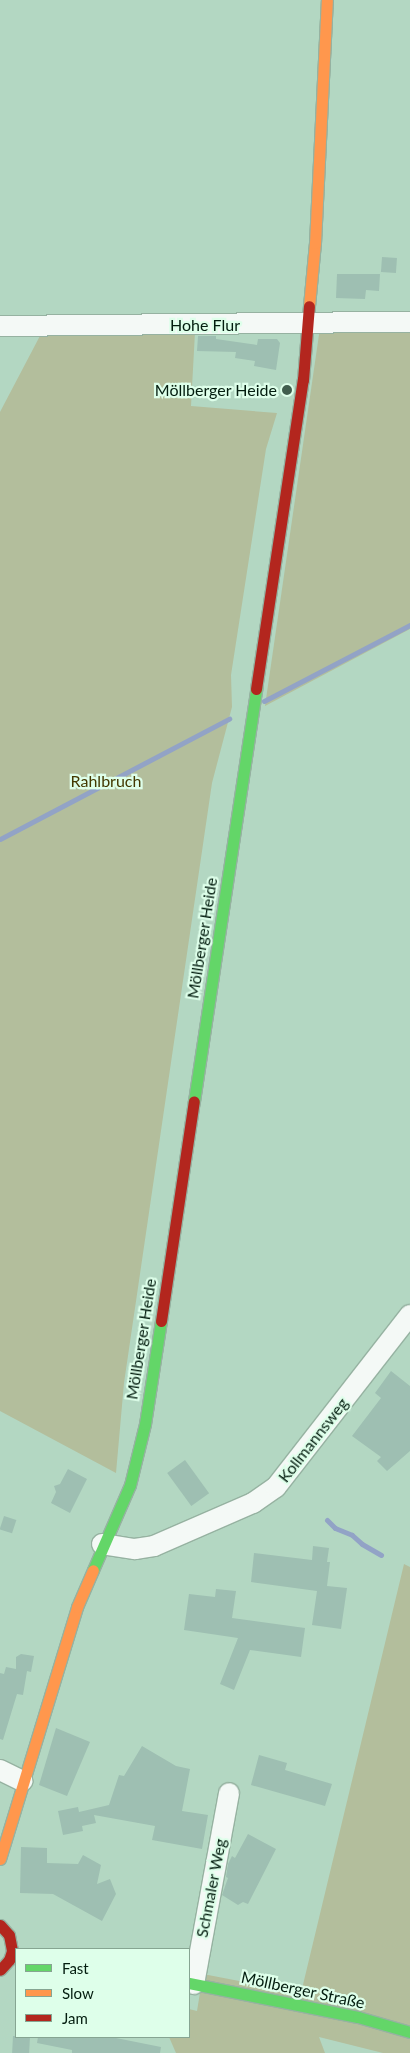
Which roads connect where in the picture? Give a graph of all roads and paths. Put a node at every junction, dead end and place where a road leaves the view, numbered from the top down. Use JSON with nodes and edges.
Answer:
{"nodes":[{"id":1,"x":327,"y":0,"type":"edge"},
{"id":2,"x":410,"y":322,"type":"edge"},
{"id":3,"x":309,"y":324,"type":"junction"},
{"id":4,"x":0,"y":326,"type":"edge"},
{"id":5,"x":410,"y":1315,"type":"edge"},
{"id":6,"x":102,"y":1544,"type":"junction"},
{"id":7,"x":0,"y":1770,"type":"edge"},
{"id":8,"x":22,"y":1782,"type":"junction"},
{"id":9,"x":229,"y":1792,"type":"dead end"},
{"id":10,"x":0,"y":1859,"type":"edge"},
{"id":11,"x":0,"y":1925,"type":"edge"},
{"id":12,"x":14,"y":1952,"type":"edge"},
{"id":13,"x":0,"y":1970,"type":"edge"},
{"id":14,"x":191,"y":1984,"type":"edge"},
{"id":15,"x":410,"y":2032,"type":"edge"}],
"edges":[{"from":1,"to":3,"type":"street","name":"Möllberger Heide"},
{"from":2,"to":3,"type":"street","name":"Hohe Flur"},
{"from":3,"to":4,"type":"street","name":"Hohe Flur"},
{"from":3,"to":6,"type":"street","name":"Möllberger Heide"},
{"from":5,"to":6,"type":"street","name":"Kollmannsweg"},
{"from":6,"to":8,"type":"street","name":"Möllberger Heide"},
{"from":7,"to":8,"type":"street"},
{"from":8,"to":10,"type":"street","name":"Möllberger Heide"},
{"from":9,"to":14,"type":"street","name":"Schmaler Weg"},
{"from":11,"to":12,"type":"street"},
{"from":12,"to":13,"type":"street"},
{"from":14,"to":15,"type":"street","name":"Möllberger Straße"}]}
